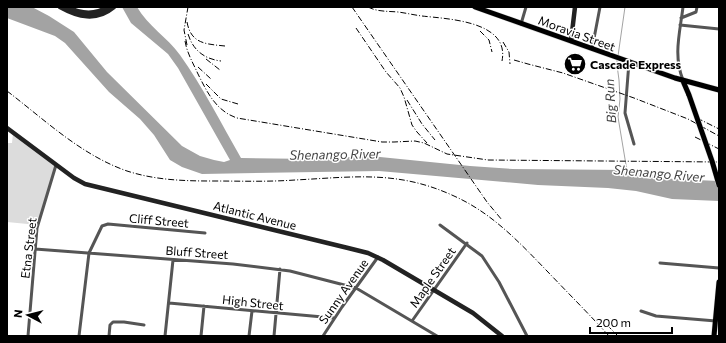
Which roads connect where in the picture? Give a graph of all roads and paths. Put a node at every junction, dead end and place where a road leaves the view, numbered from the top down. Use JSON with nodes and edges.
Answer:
{"nodes":[{"id":1,"x":60,"y":7,"type":"edge"},
{"id":2,"x":67,"y":7,"type":"edge"},
{"id":3,"x":108,"y":7,"type":"edge"},
{"id":4,"x":114,"y":7,"type":"edge"},
{"id":5,"x":475,"y":7,"type":"edge"},
{"id":6,"x":526,"y":7,"type":"edge"},
{"id":7,"x":575,"y":7,"type":"edge"},
{"id":8,"x":600,"y":7,"type":"edge"},
{"id":9,"x":682,"y":7,"type":"edge"},
{"id":10,"x":697,"y":7,"type":"edge"},
{"id":11,"x":681,"y":18,"type":"junction"},
{"id":12,"x":522,"y":24,"type":"junction"},
{"id":13,"x":680,"y":25,"type":"junction"},
{"id":14,"x":719,"y":29,"type":"edge"},
{"id":15,"x":571,"y":41,"type":"junction"},
{"id":16,"x":592,"y":49,"type":"junction"},
{"id":17,"x":627,"y":61,"type":"junction"},
{"id":18,"x":679,"y":69,"type":"junction"},
{"id":19,"x":671,"y":77,"type":"junction"},
{"id":20,"x":683,"y":80,"type":"junction"},
{"id":21,"x":719,"y":90,"type":"edge"},
{"id":22,"x":7,"y":128,"type":"edge"},
{"id":23,"x":634,"y":144,"type":"dead end"},
{"id":24,"x":56,"y":165,"type":"junction"},
{"id":25,"x":719,"y":185,"type":"edge"},
{"id":26,"x":440,"y":225,"type":"dead end"},
{"id":27,"x":205,"y":233,"type":"dead end"},
{"id":28,"x":466,"y":243,"type":"junction"},
{"id":29,"x":35,"y":249,"type":"junction"},
{"id":30,"x":89,"y":253,"type":"junction"},
{"id":31,"x":378,"y":257,"type":"junction"},
{"id":32,"x":173,"y":260,"type":"junction"},
{"id":33,"x":660,"y":262,"type":"dead end"},
{"id":34,"x":719,"y":268,"type":"edge"},
{"id":35,"x":280,"y":269,"type":"junction"},
{"id":36,"x":719,"y":282,"type":"edge"},
{"id":37,"x":356,"y":288,"type":"junction"},
{"id":38,"x":433,"y":290,"type":"junction"},
{"id":39,"x":169,"y":303,"type":"junction"},
{"id":40,"x":204,"y":306,"type":"junction"},
{"id":41,"x":252,"y":310,"type":"junction"},
{"id":42,"x":641,"y":311,"type":"dead end"},
{"id":43,"x":276,"y":313,"type":"junction"},
{"id":44,"x":334,"y":318,"type":"junction"},
{"id":45,"x":412,"y":321,"type":"junction"},
{"id":46,"x":716,"y":321,"type":"junction"},
{"id":47,"x":144,"y":324,"type":"dead end"},
{"id":48,"x":28,"y":336,"type":"edge"},
{"id":49,"x":79,"y":336,"type":"edge"},
{"id":50,"x":109,"y":336,"type":"edge"},
{"id":51,"x":165,"y":336,"type":"edge"},
{"id":52,"x":201,"y":336,"type":"edge"},
{"id":53,"x":249,"y":336,"type":"edge"},
{"id":54,"x":274,"y":336,"type":"edge"},
{"id":55,"x":323,"y":336,"type":"edge"},
{"id":56,"x":437,"y":336,"type":"edge"},
{"id":57,"x":502,"y":336,"type":"edge"},
{"id":58,"x":527,"y":336,"type":"edge"},
{"id":59,"x":714,"y":336,"type":"edge"}],
"edges":[{"from":1,"to":4,"type":"street"},
{"from":2,"to":3,"type":"street"},
{"from":5,"to":12,"type":"main road","name":"Moravia Street"},
{"from":6,"to":12,"type":"street"},
{"from":7,"to":15,"type":"street"},
{"from":8,"to":16,"type":"street"},
{"from":9,"to":11,"type":"street"},
{"from":10,"to":11,"type":"street"},
{"from":11,"to":13,"type":"street"},
{"from":12,"to":15,"type":"main road","name":"Moravia Street"},
{"from":13,"to":14,"type":"street"},
{"from":13,"to":18,"type":"street"},
{"from":15,"to":16,"type":"main road","name":"Moravia Street"},
{"from":16,"to":17,"type":"main road","name":"Moravia Street"},
{"from":17,"to":19,"type":"main road","name":"Moravia Street"},
{"from":17,"to":23,"type":"street"},
{"from":18,"to":19,"type":"street"},
{"from":18,"to":20,"type":"street"},
{"from":19,"to":20,"type":"main road","name":"Moravia Street"},
{"from":20,"to":21,"type":"main road","name":"Moravia Street"},
{"from":20,"to":25,"type":"main road","bridge":true},
{"from":22,"to":24,"type":"street","name":"Atlantic Avenue"},
{"from":24,"to":29,"type":"street","name":"Etna Street"},
{"from":24,"to":31,"type":"street","name":"Atlantic Avenue"},
{"from":26,"to":28,"type":"street"},
{"from":27,"to":30,"type":"street","name":"Cliff Street"},
{"from":28,"to":38,"type":"street","name":"Maple Street"},
{"from":28,"to":58,"type":"street"},
{"from":29,"to":30,"type":"street","name":"Bluff Street"},
{"from":29,"to":48,"type":"street","name":"Etna Street"},
{"from":30,"to":32,"type":"street","name":"Bluff Street"},
{"from":30,"to":49,"type":"street"},
{"from":31,"to":37,"type":"street","name":"Sunny Avenue"},
{"from":31,"to":38,"type":"street","name":"Atlantic Avenue"},
{"from":32,"to":35,"type":"street","name":"Bluff Street"},
{"from":32,"to":39,"type":"street"},
{"from":33,"to":34,"type":"street"},
{"from":35,"to":37,"type":"street","name":"Bluff Street"},
{"from":35,"to":43,"type":"street"},
{"from":36,"to":46,"type":"main road"},
{"from":37,"to":44,"type":"street","name":"Sunny Avenue"},
{"from":37,"to":45,"type":"street","name":"Bluff Street"},
{"from":38,"to":45,"type":"street","name":"Maple Street"},
{"from":38,"to":57,"type":"street","name":"Atlantic Avenue"},
{"from":39,"to":40,"type":"street","name":"High Street"},
{"from":39,"to":51,"type":"street"},
{"from":40,"to":41,"type":"street","name":"High Street"},
{"from":40,"to":52,"type":"street"},
{"from":41,"to":43,"type":"street","name":"High Street"},
{"from":41,"to":53,"type":"street"},
{"from":42,"to":46,"type":"street"},
{"from":43,"to":44,"type":"street","name":"High Street"},
{"from":43,"to":54,"type":"street"},
{"from":44,"to":55,"type":"street","name":"Sunny Avenue"},
{"from":45,"to":56,"type":"street","name":"Bluff Street"},
{"from":46,"to":59,"type":"main road"},
{"from":47,"to":50,"type":"street"}]}
